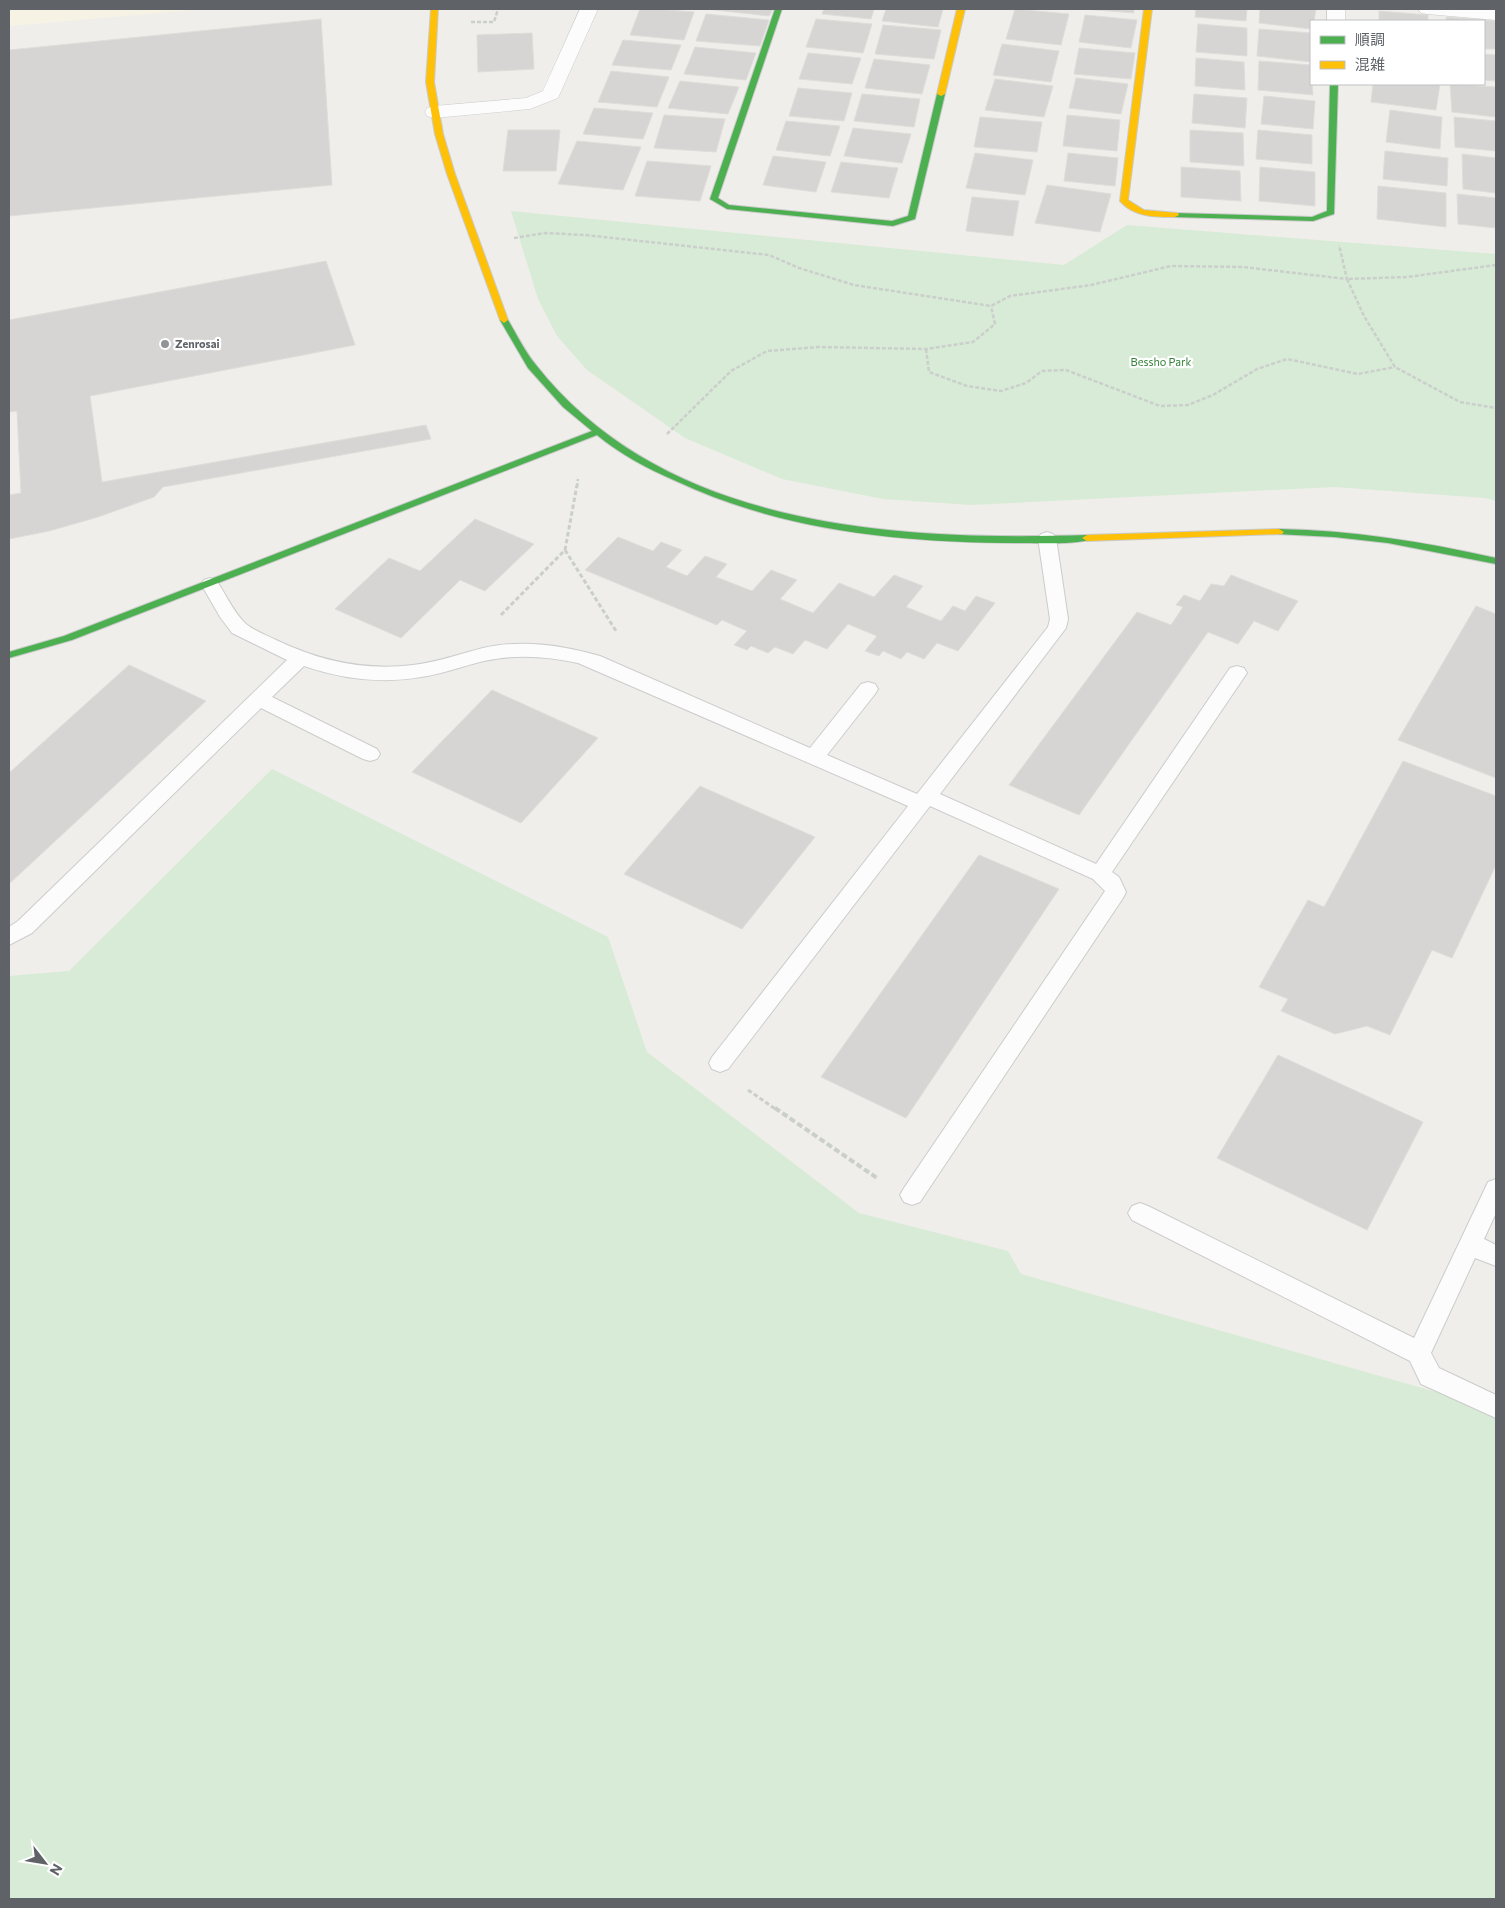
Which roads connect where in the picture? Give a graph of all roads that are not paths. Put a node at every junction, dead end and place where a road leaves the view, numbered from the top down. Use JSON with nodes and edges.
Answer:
{"nodes":[{"id":1,"x":434,"y":9,"type":"edge"},
{"id":2,"x":589,"y":9,"type":"edge"},
{"id":3,"x":778,"y":9,"type":"edge"},
{"id":4,"x":961,"y":9,"type":"edge"},
{"id":5,"x":1148,"y":9,"type":"edge"},
{"id":6,"x":1427,"y":9,"type":"edge"},
{"id":7,"x":1496,"y":15,"type":"edge"},
{"id":8,"x":1334,"y":85,"type":"edge"},
{"id":9,"x":434,"y":112,"type":"junction"},
{"id":10,"x":597,"y":432,"type":"junction"},
{"id":11,"x":1047,"y":538,"type":"junction"},
{"id":12,"x":1496,"y":561,"type":"edge"},
{"id":13,"x":210,"y":584,"type":"junction"},
{"id":14,"x":9,"y":656,"type":"edge"},
{"id":15,"x":299,"y":660,"type":"junction"},
{"id":16,"x":1237,"y":673,"type":"dead end"},
{"id":17,"x":868,"y":689,"type":"dead end"},
{"id":18,"x":260,"y":700,"type":"junction"},
{"id":19,"x":370,"y":754,"type":"dead end"},
{"id":20,"x":813,"y":758,"type":"junction"},
{"id":21,"x":924,"y":801,"type":"junction"},
{"id":22,"x":1100,"y":874,"type":"junction"},
{"id":23,"x":9,"y":936,"type":"edge"},
{"id":24,"x":720,"y":1063,"type":"road end"},
{"id":25,"x":1496,"y":1190,"type":"edge"},
{"id":26,"x":912,"y":1195,"type":"road end"},
{"id":27,"x":1140,"y":1213,"type":"dead end"},
{"id":28,"x":1470,"y":1244,"type":"junction"},
{"id":29,"x":1496,"y":1256,"type":"edge"},
{"id":30,"x":1420,"y":1353,"type":"junction"},
{"id":31,"x":1496,"y":1407,"type":"edge"}],
"edges":[{"from":1,"to":9,"type":"street"},
{"from":2,"to":9,"type":"street"},
{"from":3,"to":4,"type":"street"},
{"from":5,"to":8,"type":"street"},
{"from":6,"to":7,"type":"street"},
{"from":9,"to":10,"type":"street"},
{"from":10,"to":11,"type":"street"},
{"from":10,"to":13,"type":"street"},
{"from":11,"to":12,"type":"street"},
{"from":11,"to":21,"type":"lane"},
{"from":13,"to":14,"type":"street"},
{"from":13,"to":15,"type":"lane"},
{"from":15,"to":18,"type":"lane"},
{"from":15,"to":20,"type":"lane"},
{"from":16,"to":22,"type":"lane"},
{"from":17,"to":20,"type":"lane"},
{"from":18,"to":19,"type":"lane"},
{"from":18,"to":23,"type":"lane"},
{"from":20,"to":21,"type":"lane"},
{"from":21,"to":22,"type":"lane"},
{"from":21,"to":24,"type":"lane"},
{"from":22,"to":26,"type":"lane"},
{"from":25,"to":28,"type":"lane"},
{"from":27,"to":30,"type":"lane"},
{"from":28,"to":29,"type":"lane"},
{"from":28,"to":30,"type":"lane"},
{"from":30,"to":31,"type":"lane"}]}
